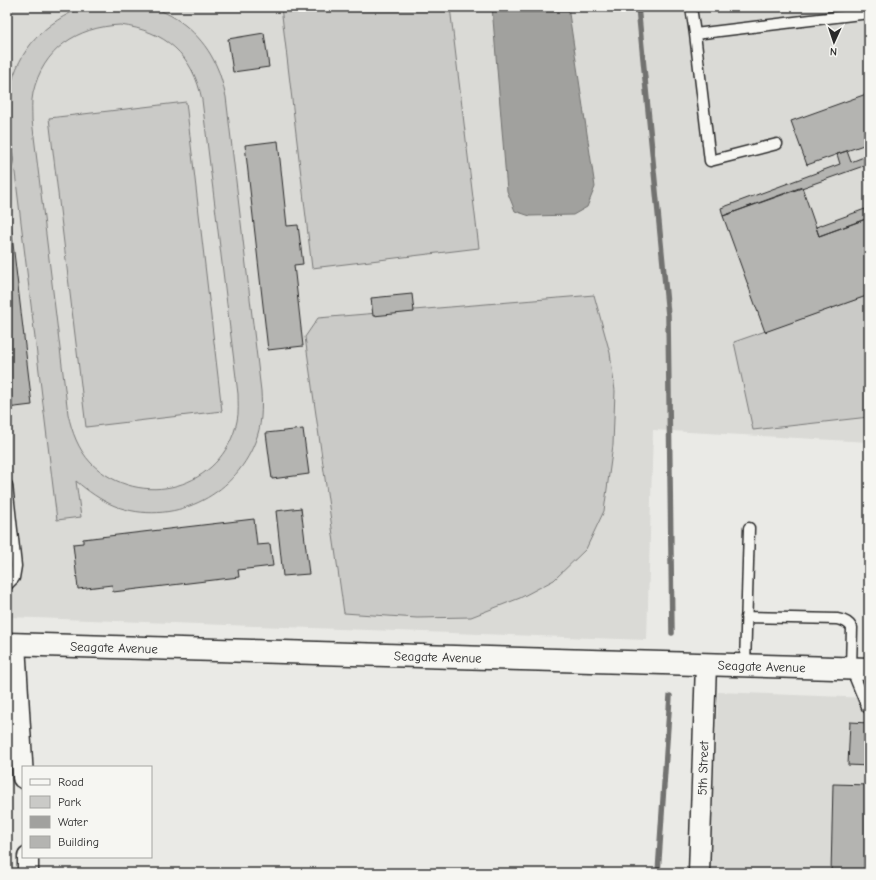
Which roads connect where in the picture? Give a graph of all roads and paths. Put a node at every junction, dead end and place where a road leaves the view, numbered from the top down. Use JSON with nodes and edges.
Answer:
{"nodes":[{"id":1,"x":691,"y":7,"type":"edge"},
{"id":2,"x":869,"y":13,"type":"edge"},
{"id":3,"x":695,"y":34,"type":"junction"},
{"id":4,"x":777,"y":144,"type":"dead end"},
{"id":5,"x":7,"y":485,"type":"edge"},
{"id":6,"x":749,"y":528,"type":"dead end"},
{"id":7,"x":7,"y":585,"type":"edge"},
{"id":8,"x":746,"y":617,"type":"junction"},
{"id":9,"x":11,"y":644,"type":"edge"},
{"id":10,"x":706,"y":664,"type":"junction"},
{"id":11,"x":745,"y":665,"type":"junction"},
{"id":12,"x":860,"y":668,"type":"edge"},
{"id":13,"x":869,"y":709,"type":"edge"},
{"id":14,"x":22,"y":767,"type":"edge"},
{"id":15,"x":28,"y":858,"type":"edge"},
{"id":16,"x":28,"y":873,"type":"edge"},
{"id":17,"x":699,"y":873,"type":"edge"}],
"edges":[{"from":1,"to":3,"type":"lane"},
{"from":2,"to":3,"type":"lane"},
{"from":3,"to":4,"type":"lane"},
{"from":5,"to":7,"type":"lane"},
{"from":6,"to":8,"type":"lane"},
{"from":8,"to":11,"type":"lane"},
{"from":8,"to":12,"type":"lane"},
{"from":9,"to":10,"type":"street","name":"Seagate Avenue"},
{"from":9,"to":14,"type":"street"},
{"from":10,"to":11,"type":"street","name":"Seagate Avenue"},
{"from":10,"to":17,"type":"street","name":"5th Street"},
{"from":11,"to":12,"type":"street","name":"Seagate Avenue"},
{"from":12,"to":13,"type":"lane"},
{"from":15,"to":16,"type":"street"}]}
